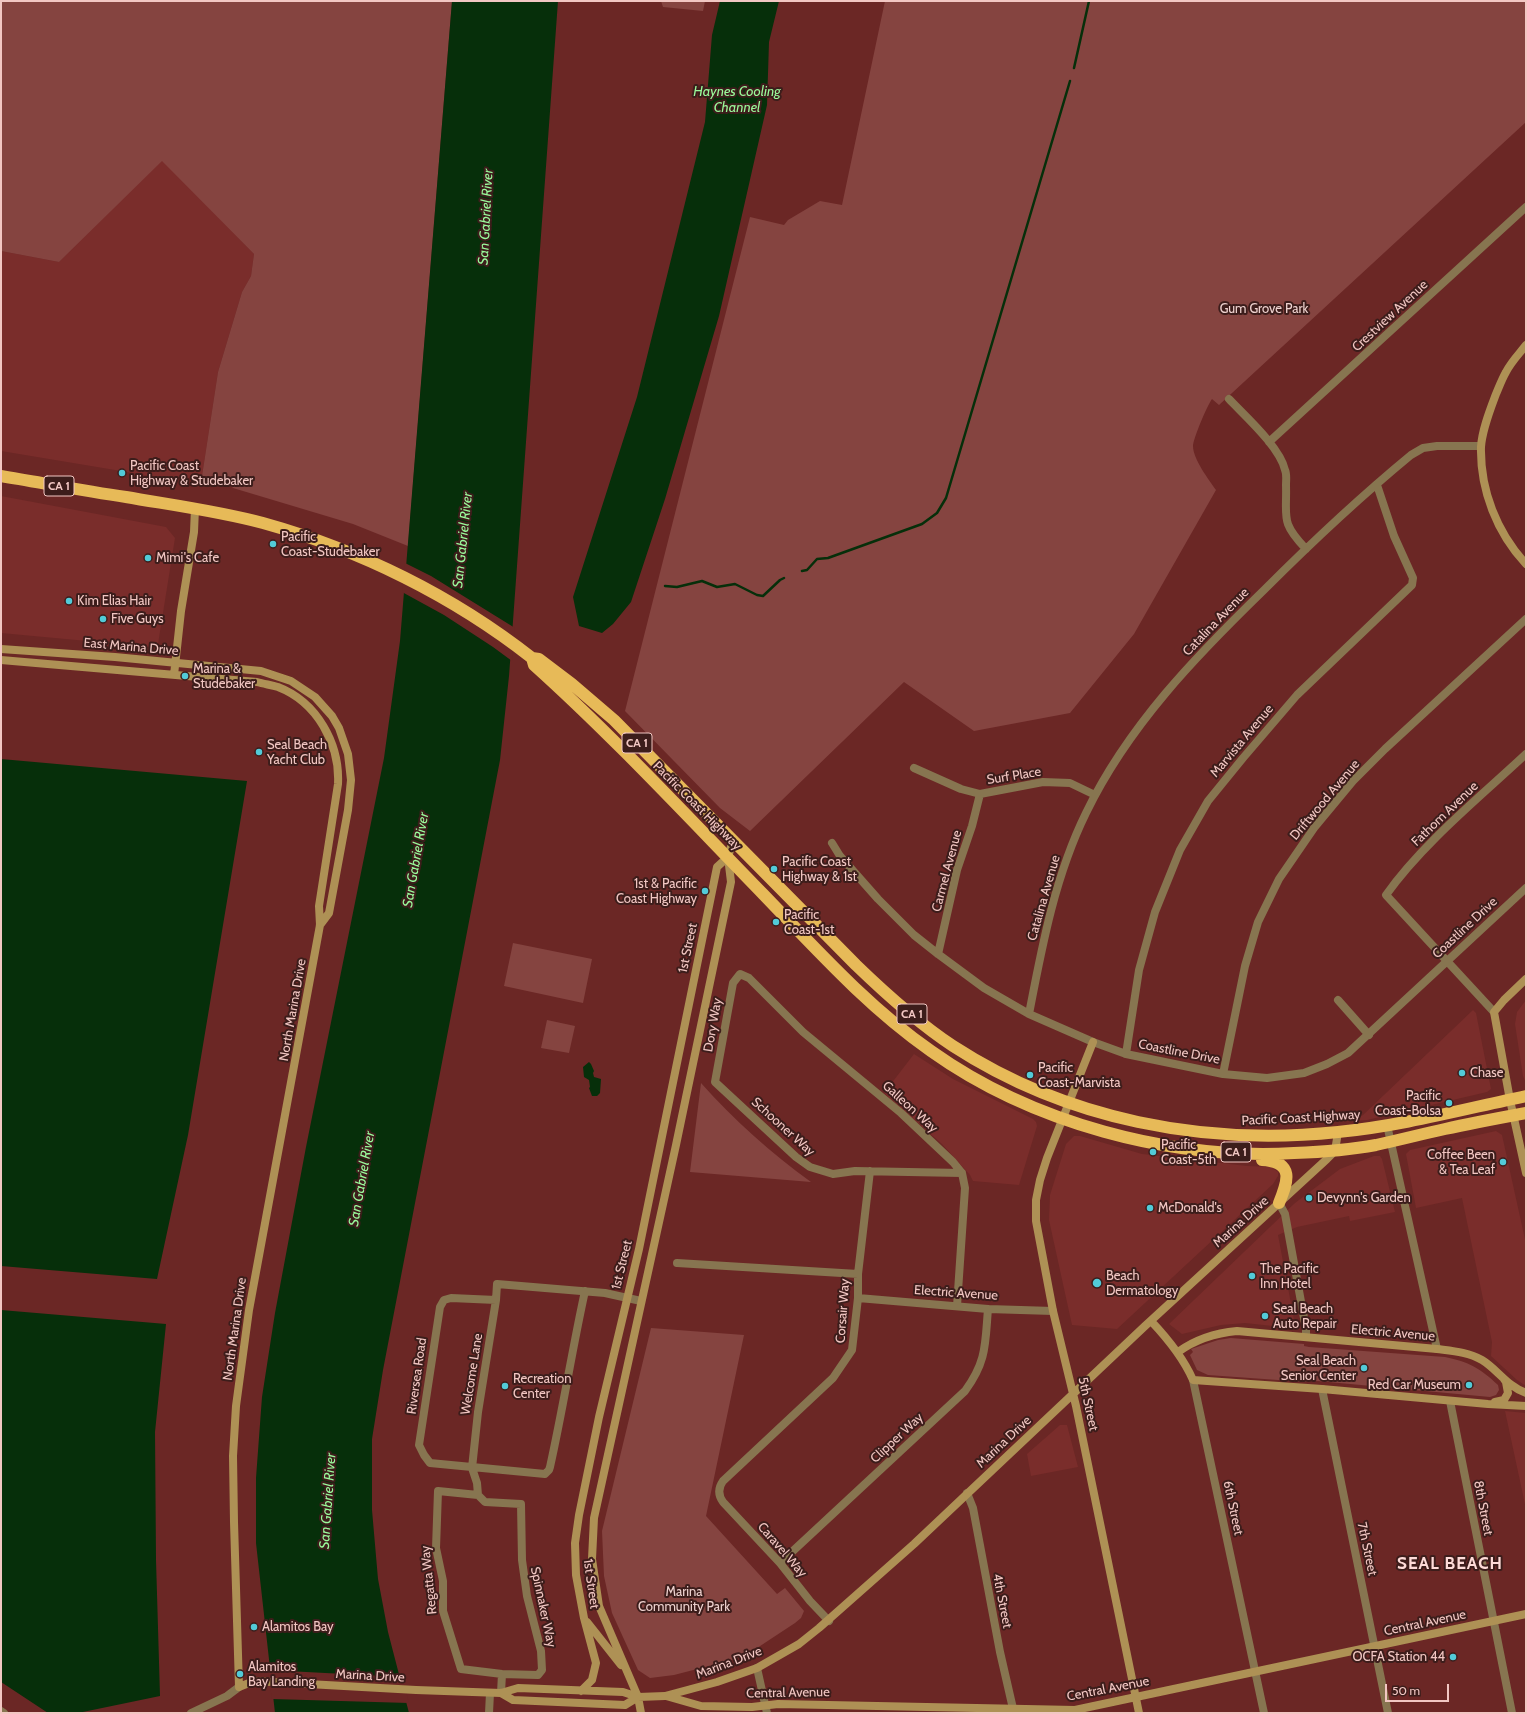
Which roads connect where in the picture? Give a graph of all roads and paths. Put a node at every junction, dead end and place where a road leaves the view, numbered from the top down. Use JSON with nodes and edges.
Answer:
{"nodes":[{"id":1,"x":1526,"y":207,"type":"edge"},
{"id":2,"x":1526,"y":345,"type":"edge"},
{"id":3,"x":1229,"y":399,"type":"dead end"},
{"id":4,"x":1269,"y":442,"type":"junction"},
{"id":5,"x":1481,"y":446,"type":"junction"},
{"id":6,"x":1,"y":476,"type":"edge"},
{"id":7,"x":1377,"y":485,"type":"junction"},
{"id":8,"x":195,"y":508,"type":"junction"},
{"id":9,"x":1306,"y":549,"type":"junction"},
{"id":10,"x":1526,"y":564,"type":"edge"},
{"id":11,"x":1526,"y":619,"type":"edge"},
{"id":12,"x":1,"y":649,"type":"edge"},
{"id":13,"x":530,"y":657,"type":"junction"},
{"id":14,"x":1,"y":660,"type":"edge"},
{"id":15,"x":174,"y":662,"type":"junction"},
{"id":16,"x":174,"y":675,"type":"junction"},
{"id":17,"x":303,"y":688,"type":"joint"},
{"id":18,"x":298,"y":698,"type":"joint"},
{"id":19,"x":1526,"y":754,"type":"edge"},
{"id":20,"x":914,"y":768,"type":"dead end"},
{"id":21,"x":980,"y":794,"type":"junction"},
{"id":22,"x":1095,"y":795,"type":"junction"},
{"id":23,"x":733,"y":840,"type":"junction"},
{"id":24,"x":832,"y":843,"type":"dead end"},
{"id":25,"x":728,"y":857,"type":"junction"},
{"id":26,"x":1526,"y":888,"type":"edge"},
{"id":27,"x":320,"y":925,"type":"junction"},
{"id":28,"x":938,"y":954,"type":"junction"},
{"id":29,"x":1448,"y":961,"type":"junction"},
{"id":30,"x":740,"y":974,"type":"joint"},
{"id":31,"x":1526,"y":979,"type":"edge"},
{"id":32,"x":1338,"y":1000,"type":"dead end"},
{"id":33,"x":1494,"y":1012,"type":"junction"},
{"id":34,"x":1029,"y":1014,"type":"junction"},
{"id":35,"x":1369,"y":1035,"type":"junction"},
{"id":36,"x":1093,"y":1042,"type":"junction"},
{"id":37,"x":1126,"y":1054,"type":"junction"},
{"id":38,"x":1223,"y":1074,"type":"junction"},
{"id":39,"x":715,"y":1082,"type":"joint"},
{"id":40,"x":1526,"y":1096,"type":"edge"},
{"id":41,"x":1510,"y":1100,"type":"junction"},
{"id":42,"x":1068,"y":1103,"type":"junction"},
{"id":43,"x":1526,"y":1113,"type":"edge"},
{"id":44,"x":1513,"y":1115,"type":"junction"},
{"id":45,"x":1062,"y":1119,"type":"junction"},
{"id":46,"x":1141,"y":1124,"type":"junction"},
{"id":47,"x":1387,"y":1125,"type":"junction"},
{"id":48,"x":1338,"y":1132,"type":"junction"},
{"id":49,"x":1138,"y":1140,"type":"junction"},
{"id":50,"x":1392,"y":1141,"type":"junction"},
{"id":51,"x":1201,"y":1150,"type":"junction"},
{"id":52,"x":1335,"y":1151,"type":"junction"},
{"id":53,"x":870,"y":1172,"type":"junction"},
{"id":54,"x":962,"y":1173,"type":"junction"},
{"id":55,"x":1526,"y":1173,"type":"edge"},
{"id":56,"x":1279,"y":1204,"type":"junction"},
{"id":57,"x":677,"y":1263,"type":"dead end"},
{"id":58,"x":858,"y":1274,"type":"junction"},
{"id":59,"x":585,"y":1292,"type":"junction"},
{"id":60,"x":627,"y":1298,"type":"junction"},
{"id":61,"x":858,"y":1298,"type":"junction"},
{"id":62,"x":496,"y":1300,"type":"junction"},
{"id":63,"x":641,"y":1301,"type":"junction"},
{"id":64,"x":957,"y":1306,"type":"junction"},
{"id":65,"x":988,"y":1309,"type":"junction"},
{"id":66,"x":1053,"y":1311,"type":"junction"},
{"id":67,"x":1151,"y":1321,"type":"junction"},
{"id":68,"x":1306,"y":1337,"type":"junction"},
{"id":69,"x":1437,"y":1349,"type":"junction"},
{"id":70,"x":1178,"y":1352,"type":"junction"},
{"id":71,"x":1502,"y":1377,"type":"junction"},
{"id":72,"x":1193,"y":1380,"type":"junction"},
{"id":73,"x":1322,"y":1389,"type":"junction"},
{"id":74,"x":1526,"y":1393,"type":"edge"},
{"id":75,"x":1073,"y":1394,"type":"junction"},
{"id":76,"x":1450,"y":1401,"type":"junction"},
{"id":77,"x":1488,"y":1404,"type":"junction"},
{"id":78,"x":1526,"y":1406,"type":"edge"},
{"id":79,"x":472,"y":1468,"type":"junction"},
{"id":80,"x":967,"y":1493,"type":"junction"},
{"id":81,"x":719,"y":1494,"type":"joint"},
{"id":82,"x":478,"y":1495,"type":"junction"},
{"id":83,"x":780,"y":1563,"type":"junction"},
{"id":84,"x":1526,"y":1614,"type":"edge"},
{"id":85,"x":584,"y":1618,"type":"junction"},
{"id":86,"x":829,"y":1621,"type":"junction"},
{"id":87,"x":1493,"y":1622,"type":"junction"},
{"id":88,"x":1375,"y":1646,"type":"junction"},
{"id":89,"x":756,"y":1668,"type":"junction"},
{"id":90,"x":626,"y":1670,"type":"junction"},
{"id":91,"x":1256,"y":1672,"type":"junction"},
{"id":92,"x":502,"y":1674,"type":"junction"},
{"id":93,"x":239,"y":1687,"type":"junction"},
{"id":94,"x":581,"y":1691,"type":"junction"},
{"id":95,"x":490,"y":1692,"type":"junction"},
{"id":96,"x":501,"y":1693,"type":"junction"},
{"id":97,"x":665,"y":1696,"type":"junction"},
{"id":98,"x":638,"y":1697,"type":"junction"},
{"id":99,"x":1135,"y":1697,"type":"junction"},
{"id":100,"x":766,"y":1709,"type":"edge"},
{"id":101,"x":894,"y":1709,"type":"edge"},
{"id":102,"x":1013,"y":1710,"type":"edge"},
{"id":103,"x":1,"y":1711,"type":"edge"},
{"id":104,"x":4,"y":1713,"type":"edge"},
{"id":105,"x":191,"y":1713,"type":"edge"},
{"id":106,"x":489,"y":1713,"type":"edge"},
{"id":107,"x":641,"y":1713,"type":"edge"},
{"id":108,"x":1139,"y":1713,"type":"edge"},
{"id":109,"x":1264,"y":1713,"type":"edge"},
{"id":110,"x":1388,"y":1713,"type":"edge"},
{"id":111,"x":1512,"y":1713,"type":"edge"}],
"edges":[{"from":1,"to":4,"type":"street","name":"Crestview Avenue"},
{"from":2,"to":5,"type":"main road"},
{"from":3,"to":4,"type":"street"},
{"from":4,"to":9,"type":"street"},
{"from":5,"to":7,"type":"street","name":"Catalina Avenue"},
{"from":5,"to":10,"type":"main road"},
{"from":6,"to":8,"type":"highway","number":"CA 1"},
{"from":7,"to":9,"type":"street","name":"Catalina Avenue"},
{"from":7,"to":37,"type":"street","name":"Marvista Avenue"},
{"from":8,"to":13,"type":"highway","number":"CA 1"},
{"from":8,"to":15,"type":"main road"},
{"from":9,"to":22,"type":"street","name":"Catalina Avenue"},
{"from":11,"to":38,"type":"street","name":"Driftwood Avenue"},
{"from":12,"to":15,"type":"main road","name":"East Marina Drive"},
{"from":13,"to":23,"type":"highway","name":"Pacific Coast Highway","number":"CA 1"},
{"from":13,"to":25,"type":"highway","name":"Pacific Coast Highway","number":"CA 1"},
{"from":14,"to":16,"type":"main road","name":"East Marina Drive"},
{"from":15,"to":16,"type":"main road"},
{"from":15,"to":17,"type":"main road","name":"East Marina Drive"},
{"from":16,"to":18,"type":"main road","name":"East Marina Drive"},
{"from":17,"to":27,"type":"main road","name":"North Marina Drive"},
{"from":18,"to":27,"type":"main road","name":"North Marina Drive"},
{"from":19,"to":29,"type":"street","name":"Fathom Avenue"},
{"from":20,"to":21,"type":"street","name":"Surf Place"},
{"from":21,"to":22,"type":"street","name":"Surf Place"},
{"from":21,"to":28,"type":"street","name":"Carmel Avenue"},
{"from":22,"to":34,"type":"street","name":"Catalina Avenue"},
{"from":23,"to":25,"type":"main road","name":"1st Street"},
{"from":23,"to":42,"type":"highway","name":"Pacific Coast Highway","number":"CA 1"},
{"from":24,"to":28,"type":"street","name":"Coastline Drive"},
{"from":25,"to":45,"type":"highway","name":"Pacific Coast Highway","number":"CA 1"},
{"from":25,"to":60,"type":"main road","name":"1st Street"},
{"from":25,"to":63,"type":"main road","name":"1st Street"},
{"from":26,"to":29,"type":"street","name":"Coastline Drive"},
{"from":27,"to":93,"type":"main road","name":"North Marina Drive"},
{"from":28,"to":34,"type":"street","name":"Coastline Drive"},
{"from":29,"to":33,"type":"street"},
{"from":29,"to":35,"type":"street","name":"Coastline Drive"},
{"from":30,"to":39,"type":"street","name":"Dory Way"},
{"from":30,"to":54,"type":"street","name":"Galleon Way"},
{"from":31,"to":33,"type":"main road"},
{"from":32,"to":35,"type":"street"},
{"from":33,"to":41,"type":"main road"},
{"from":34,"to":36,"type":"street","name":"Coastline Drive"},
{"from":35,"to":38,"type":"street","name":"Coastline Drive"},
{"from":36,"to":37,"type":"street","name":"Coastline Drive"},
{"from":36,"to":42,"type":"main road"},
{"from":37,"to":38,"type":"street","name":"Coastline Drive"},
{"from":39,"to":53,"type":"street","name":"Schooner Way"},
{"from":40,"to":41,"type":"highway","name":"Pacific Coast Highway","number":"CA 1"},
{"from":41,"to":44,"type":"main road"},
{"from":41,"to":47,"type":"highway","name":"Pacific Coast Highway","number":"CA 1"},
{"from":42,"to":45,"type":"main road","name":"5th Street"},
{"from":42,"to":46,"type":"highway","name":"Pacific Coast Highway","number":"CA 1"},
{"from":43,"to":44,"type":"highway","name":"Pacific Coast Highway","number":"CA 1"},
{"from":44,"to":50,"type":"highway","name":"Pacific Coast Highway","number":"CA 1"},
{"from":44,"to":55,"type":"main road"},
{"from":45,"to":49,"type":"highway","name":"Pacific Coast Highway","number":"CA 1"},
{"from":45,"to":66,"type":"main road","name":"5th Street"},
{"from":46,"to":48,"type":"highway","name":"Pacific Coast Highway","number":"CA 1"},
{"from":46,"to":49,"type":"highway"},
{"from":47,"to":48,"type":"highway","name":"Pacific Coast Highway","number":"CA 1"},
{"from":47,"to":50,"type":"street"},
{"from":48,"to":52,"type":"main road"},
{"from":49,"to":51,"type":"highway","name":"Pacific Coast Highway","number":"CA 1"},
{"from":50,"to":52,"type":"highway","name":"Pacific Coast Highway","number":"CA 1"},
{"from":50,"to":69,"type":"street"},
{"from":51,"to":52,"type":"highway","name":"Pacific Coast Highway","number":"CA 1"},
{"from":51,"to":56,"type":"highway"},
{"from":52,"to":56,"type":"main road","name":"Marina Drive"},
{"from":53,"to":54,"type":"street","name":"Schooner Way"},
{"from":53,"to":58,"type":"street","name":"Corsair Way"},
{"from":54,"to":64,"type":"street"},
{"from":56,"to":67,"type":"main road","name":"Marina Drive"},
{"from":56,"to":68,"type":"street"},
{"from":57,"to":58,"type":"street"},
{"from":58,"to":61,"type":"street","name":"Corsair Way"},
{"from":59,"to":60,"type":"street"},
{"from":59,"to":62,"type":"street","name":"Welcome Lane"},
{"from":59,"to":79,"type":"street"},
{"from":60,"to":63,"type":"street"},
{"from":60,"to":85,"type":"main road","name":"1st Street"},
{"from":61,"to":64,"type":"street","name":"Electric Avenue"},
{"from":61,"to":81,"type":"street","name":"Corsair Way"},
{"from":62,"to":79,"type":"street","name":"Welcome Lane"},
{"from":62,"to":79,"type":"street","name":"Riversea Road"},
{"from":63,"to":90,"type":"main road","name":"1st Street"},
{"from":64,"to":65,"type":"street","name":"Electric Avenue"},
{"from":65,"to":66,"type":"street","name":"Electric Avenue"},
{"from":65,"to":83,"type":"street","name":"Clipper Way"},
{"from":66,"to":75,"type":"main road","name":"5th Street"},
{"from":67,"to":70,"type":"main road","name":"6th Street"},
{"from":67,"to":75,"type":"main road","name":"Marina Drive"},
{"from":68,"to":69,"type":"main road","name":"Electric Avenue"},
{"from":68,"to":70,"type":"main road","name":"Electric Avenue"},
{"from":69,"to":71,"type":"main road","name":"Electric Avenue"},
{"from":70,"to":72,"type":"main road","name":"6th Street"},
{"from":71,"to":74,"type":"main road","name":"Electric Avenue"},
{"from":71,"to":77,"type":"main road"},
{"from":72,"to":73,"type":"main road"},
{"from":72,"to":91,"type":"street","name":"6th Street"},
{"from":73,"to":76,"type":"main road"},
{"from":73,"to":88,"type":"street","name":"7th Street"},
{"from":75,"to":80,"type":"main road","name":"Marina Drive"},
{"from":75,"to":99,"type":"main road","name":"5th Street"},
{"from":76,"to":77,"type":"main road"},
{"from":76,"to":87,"type":"street","name":"8th Street"},
{"from":77,"to":78,"type":"main road"},
{"from":79,"to":82,"type":"street"},
{"from":80,"to":86,"type":"main road","name":"Marina Drive"},
{"from":80,"to":102,"type":"street","name":"4th Street"},
{"from":81,"to":83,"type":"street","name":"Caravel Way"},
{"from":82,"to":92,"type":"street","name":"Spinnaker Way"},
{"from":82,"to":92,"type":"street","name":"Regatta Way"},
{"from":83,"to":86,"type":"street","name":"Caravel Way"},
{"from":84,"to":87,"type":"main road","name":"Central Avenue"},
{"from":85,"to":90,"type":"main road","name":"1st Street"},
{"from":85,"to":94,"type":"main road"},
{"from":86,"to":89,"type":"main road","name":"Marina Drive"},
{"from":87,"to":88,"type":"main road","name":"Central Avenue"},
{"from":87,"to":111,"type":"street","name":"8th Street"},
{"from":88,"to":91,"type":"main road","name":"Central Avenue"},
{"from":88,"to":110,"type":"street","name":"7th Street"},
{"from":89,"to":97,"type":"main road","name":"Marina Drive"},
{"from":89,"to":100,"type":"street"},
{"from":90,"to":98,"type":"main road","name":"1st Street"},
{"from":91,"to":99,"type":"main road","name":"Central Avenue"},
{"from":91,"to":109,"type":"street","name":"6th Street"},
{"from":92,"to":96,"type":"street"},
{"from":93,"to":95,"type":"main road","name":"Marina Drive"},
{"from":93,"to":105,"type":"street"},
{"from":94,"to":96,"type":"main road","name":"Marina Drive"},
{"from":94,"to":98,"type":"main road","name":"Marina Drive"},
{"from":95,"to":96,"type":"main road","name":"Marina Drive"},
{"from":95,"to":106,"type":"street"},
{"from":96,"to":98,"type":"main road","name":"Marina Drive"},
{"from":97,"to":98,"type":"main road","name":"Marina Drive"},
{"from":97,"to":100,"type":"main road","name":"Central Avenue"},
{"from":98,"to":107,"type":"main road","name":"1st Street"},
{"from":99,"to":102,"type":"main road","name":"Central Avenue"},
{"from":99,"to":108,"type":"main road","name":"5th Street"},
{"from":100,"to":101,"type":"main road","name":"Central Avenue"},
{"from":101,"to":102,"type":"main road","name":"Central Avenue"},
{"from":103,"to":104,"type":"street"}]}
